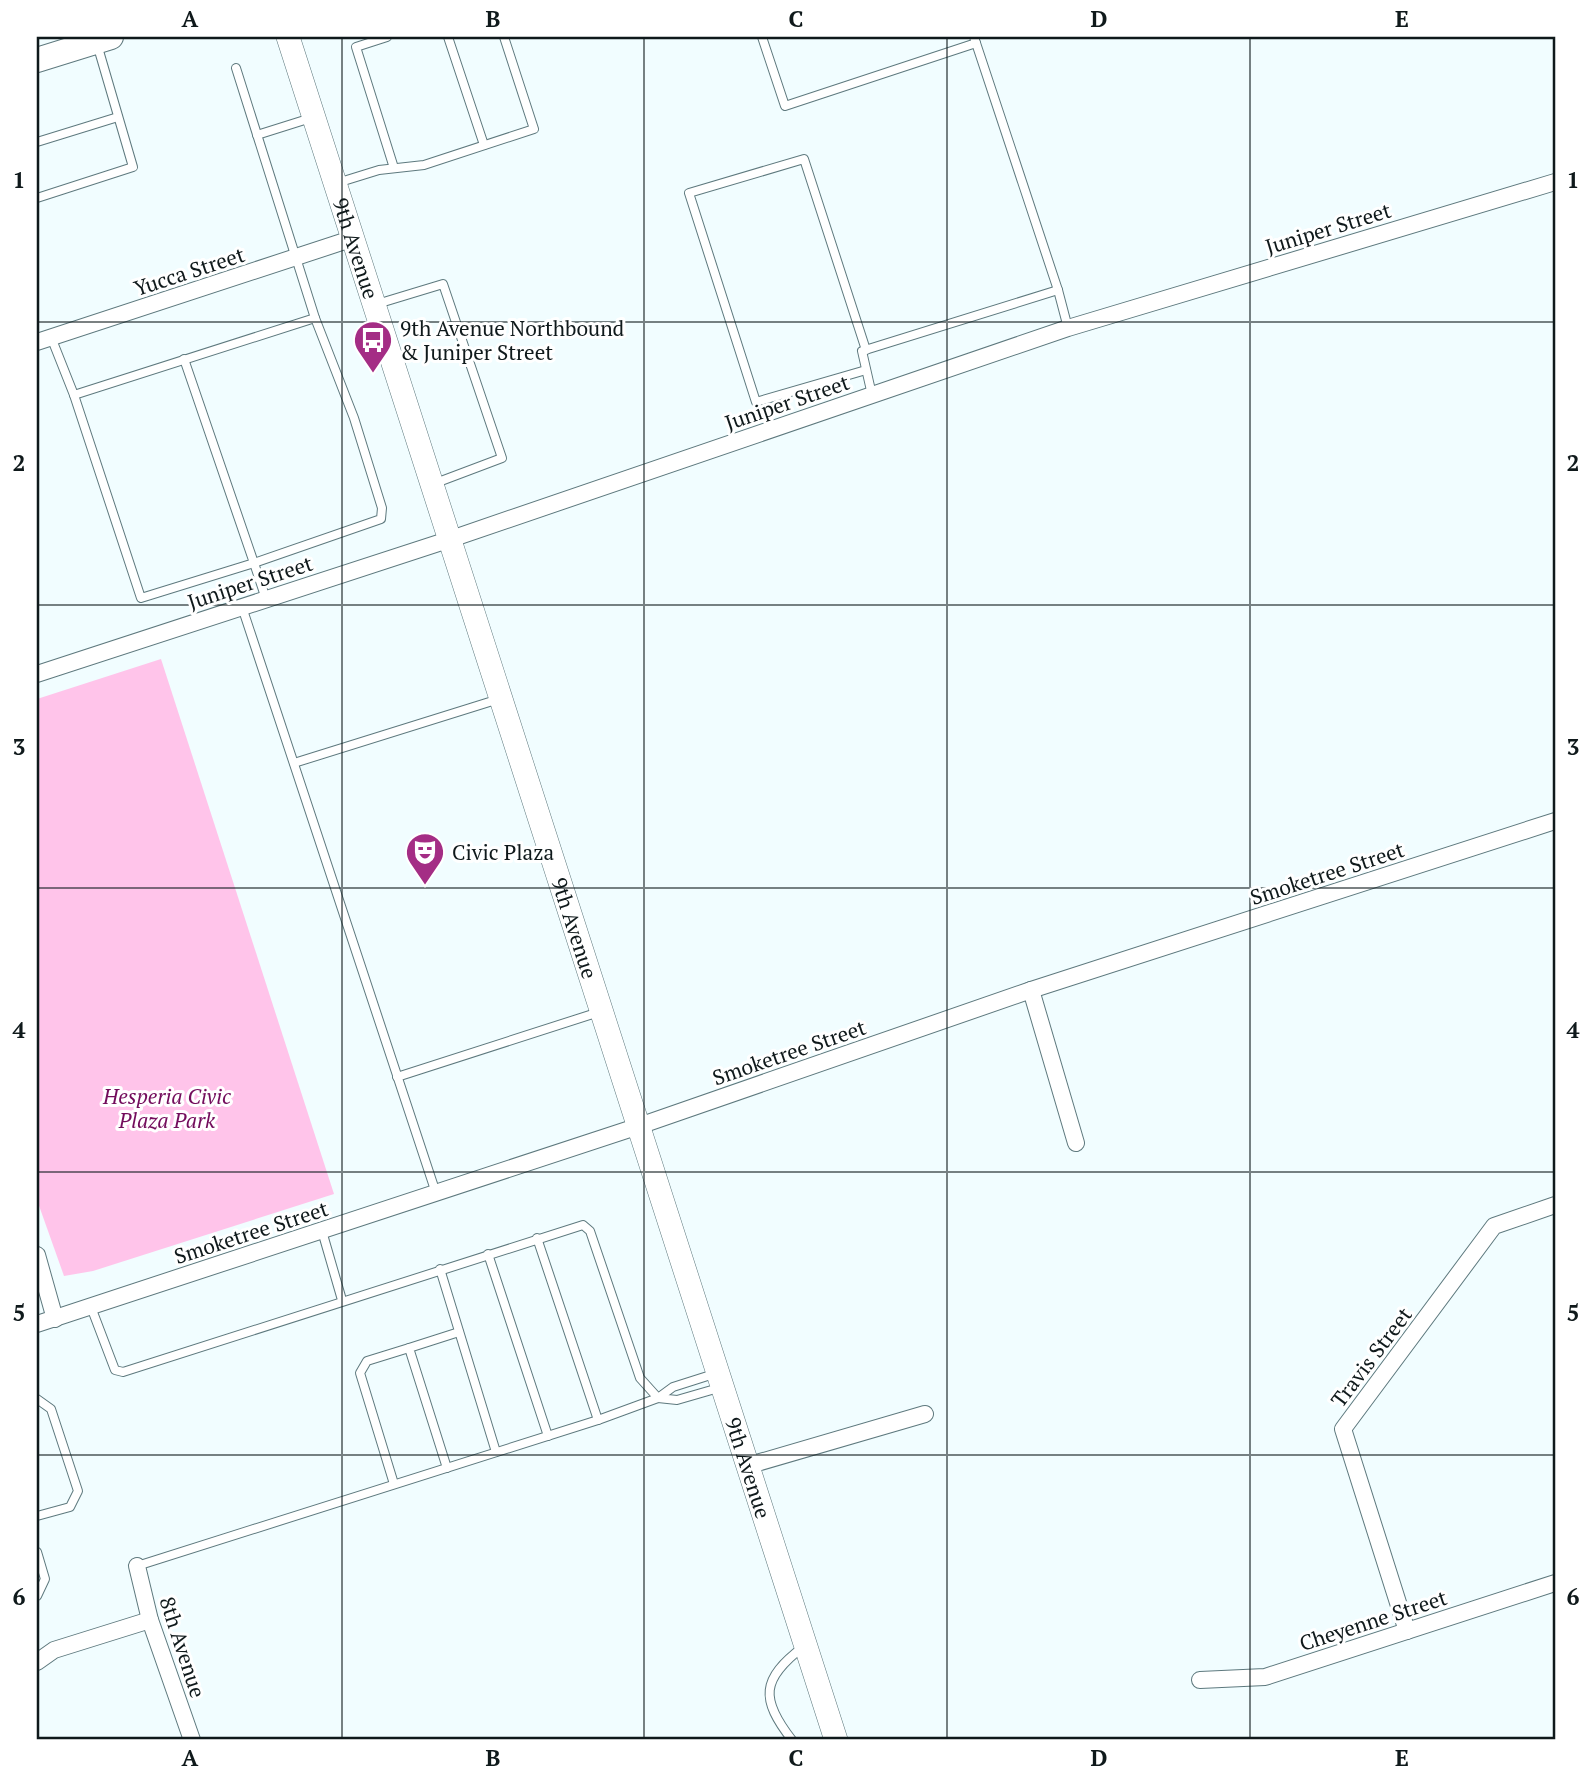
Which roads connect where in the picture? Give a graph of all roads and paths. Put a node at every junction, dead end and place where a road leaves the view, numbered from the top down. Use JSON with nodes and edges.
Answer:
{"nodes":[{"id":1,"x":288,"y":37,"type":"edge"},
{"id":2,"x":387,"y":37,"type":"edge"},
{"id":3,"x":448,"y":37,"type":"edge"},
{"id":4,"x":504,"y":37,"type":"edge"},
{"id":5,"x":762,"y":37,"type":"edge"},
{"id":6,"x":104,"y":39,"type":"edge"},
{"id":7,"x":975,"y":40,"type":"edge"},
{"id":8,"x":37,"y":60,"type":"edge"},
{"id":9,"x":236,"y":68,"type":"dead end"},
{"id":10,"x":118,"y":117,"type":"junction"},
{"id":11,"x":314,"y":117,"type":"junction"},
{"id":12,"x":257,"y":135,"type":"junction"},
{"id":13,"x":37,"y":142,"type":"edge"},
{"id":14,"x":484,"y":145,"type":"junction"},
{"id":15,"x":394,"y":168,"type":"junction"},
{"id":16,"x":1555,"y":182,"type":"edge"},
{"id":17,"x":336,"y":183,"type":"junction"},
{"id":18,"x":37,"y":198,"type":"edge"},
{"id":19,"x":354,"y":238,"type":"junction"},
{"id":20,"x":296,"y":257,"type":"junction"},
{"id":21,"x":1058,"y":290,"type":"junction"},
{"id":22,"x":375,"y":305,"type":"junction"},
{"id":23,"x":315,"y":317,"type":"junction"},
{"id":24,"x":1069,"y":328,"type":"junction"},
{"id":25,"x":44,"y":339,"type":"edge"},
{"id":26,"x":866,"y":350,"type":"junction"},
{"id":27,"x":184,"y":359,"type":"junction"},
{"id":28,"x":866,"y":370,"type":"junction"},
{"id":29,"x":74,"y":395,"type":"junction"},
{"id":30,"x":872,"y":395,"type":"junction"},
{"id":31,"x":433,"y":484,"type":"junction"},
{"id":32,"x":451,"y":539,"type":"junction"},
{"id":33,"x":254,"y":563,"type":"junction"},
{"id":34,"x":265,"y":600,"type":"junction"},
{"id":35,"x":242,"y":607,"type":"junction"},
{"id":36,"x":37,"y":674,"type":"edge"},
{"id":37,"x":502,"y":698,"type":"junction"},
{"id":38,"x":294,"y":763,"type":"junction"},
{"id":39,"x":1555,"y":821,"type":"edge"},
{"id":40,"x":1031,"y":990,"type":"junction"},
{"id":41,"x":602,"y":1011,"type":"junction"},
{"id":42,"x":397,"y":1077,"type":"junction"},
{"id":43,"x":639,"y":1126,"type":"junction"},
{"id":44,"x":1076,"y":1143,"type":"dead end"},
{"id":45,"x":436,"y":1193,"type":"junction"},
{"id":46,"x":1555,"y":1205,"type":"edge"},
{"id":47,"x":322,"y":1231,"type":"junction"},
{"id":48,"x":537,"y":1238,"type":"junction"},
{"id":49,"x":488,"y":1254,"type":"junction"},
{"id":50,"x":37,"y":1255,"type":"edge"},
{"id":51,"x":440,"y":1269,"type":"junction"},
{"id":52,"x":342,"y":1300,"type":"junction"},
{"id":53,"x":91,"y":1307,"type":"junction"},
{"id":54,"x":55,"y":1319,"type":"junction"},
{"id":55,"x":37,"y":1324,"type":"edge"},
{"id":56,"x":459,"y":1332,"type":"junction"},
{"id":57,"x":409,"y":1348,"type":"junction"},
{"id":58,"x":722,"y":1379,"type":"junction"},
{"id":59,"x":658,"y":1398,"type":"junction"},
{"id":60,"x":37,"y":1399,"type":"edge"},
{"id":61,"x":925,"y":1414,"type":"dead end"},
{"id":62,"x":598,"y":1420,"type":"junction"},
{"id":63,"x":548,"y":1436,"type":"junction"},
{"id":64,"x":496,"y":1452,"type":"junction"},
{"id":65,"x":750,"y":1465,"type":"junction"},
{"id":66,"x":447,"y":1468,"type":"junction"},
{"id":67,"x":394,"y":1484,"type":"junction"},
{"id":68,"x":37,"y":1516,"type":"edge"},
{"id":69,"x":37,"y":1552,"type":"edge"},
{"id":70,"x":137,"y":1566,"type":"joint"},
{"id":71,"x":1555,"y":1583,"type":"edge"},
{"id":72,"x":37,"y":1596,"type":"edge"},
{"id":73,"x":150,"y":1620,"type":"junction"},
{"id":74,"x":1407,"y":1631,"type":"junction"},
{"id":75,"x":806,"y":1645,"type":"junction"},
{"id":76,"x":37,"y":1662,"type":"edge"},
{"id":77,"x":1200,"y":1680,"type":"dead end"},
{"id":78,"x":833,"y":1739,"type":"edge"},
{"id":79,"x":191,"y":1740,"type":"edge"},
{"id":80,"x":792,"y":1740,"type":"edge"}],
"edges":[{"from":1,"to":11,"type":"street","name":"9th Avenue"},
{"from":2,"to":15,"type":"lane"},
{"from":3,"to":14,"type":"lane"},
{"from":4,"to":14,"type":"lane"},
{"from":5,"to":7,"type":"lane"},
{"from":6,"to":8,"type":"main road"},
{"from":6,"to":10,"type":"lane"},
{"from":7,"to":21,"type":"lane"},
{"from":9,"to":12,"type":"lane"},
{"from":10,"to":13,"type":"lane"},
{"from":10,"to":18,"type":"lane"},
{"from":11,"to":12,"type":"lane"},
{"from":11,"to":17,"type":"street","name":"9th Avenue"},
{"from":12,"to":20,"type":"lane"},
{"from":14,"to":15,"type":"lane"},
{"from":15,"to":17,"type":"lane"},
{"from":16,"to":24,"type":"street","name":"Juniper Street"},
{"from":17,"to":19,"type":"street","name":"9th Avenue"},
{"from":19,"to":20,"type":"street","name":"Yucca Street"},
{"from":19,"to":22,"type":"street","name":"9th Avenue"},
{"from":20,"to":23,"type":"lane"},
{"from":20,"to":25,"type":"street","name":"Yucca Street"},
{"from":21,"to":24,"type":"lane"},
{"from":21,"to":26,"type":"lane"},
{"from":22,"to":31,"type":"street","name":"9th Avenue"},
{"from":22,"to":31,"type":"lane"},
{"from":23,"to":27,"type":"lane"},
{"from":23,"to":33,"type":"lane"},
{"from":24,"to":30,"type":"street","name":"Juniper Street"},
{"from":25,"to":29,"type":"lane"},
{"from":26,"to":28,"type":"lane"},
{"from":26,"to":28,"type":"lane"},
{"from":27,"to":29,"type":"lane"},
{"from":27,"to":33,"type":"lane"},
{"from":28,"to":30,"type":"lane"},
{"from":29,"to":33,"type":"lane"},
{"from":30,"to":32,"type":"street","name":"Juniper Street"},
{"from":31,"to":32,"type":"street","name":"9th Avenue"},
{"from":32,"to":34,"type":"street","name":"Juniper Street"},
{"from":32,"to":37,"type":"street","name":"9th Avenue"},
{"from":33,"to":34,"type":"lane"},
{"from":34,"to":35,"type":"street","name":"Juniper Street"},
{"from":35,"to":36,"type":"street","name":"Juniper Street"},
{"from":35,"to":38,"type":"lane"},
{"from":37,"to":38,"type":"lane"},
{"from":37,"to":41,"type":"street","name":"9th Avenue"},
{"from":38,"to":42,"type":"lane"},
{"from":39,"to":40,"type":"street","name":"Smoketree Street"},
{"from":40,"to":43,"type":"street","name":"Smoketree Street"},
{"from":40,"to":44,"type":"street"},
{"from":41,"to":42,"type":"lane"},
{"from":41,"to":43,"type":"street","name":"9th Avenue"},
{"from":42,"to":45,"type":"lane"},
{"from":43,"to":45,"type":"street","name":"Smoketree Street"},
{"from":43,"to":58,"type":"street","name":"9th Avenue"},
{"from":45,"to":47,"type":"street","name":"Smoketree Street"},
{"from":46,"to":74,"type":"street","name":"Travis Street"},
{"from":47,"to":52,"type":"lane"},
{"from":47,"to":53,"type":"street","name":"Smoketree Street"},
{"from":48,"to":49,"type":"lane"},
{"from":48,"to":59,"type":"lane"},
{"from":48,"to":62,"type":"lane"},
{"from":49,"to":51,"type":"lane"},
{"from":49,"to":63,"type":"lane"},
{"from":50,"to":54,"type":"street"},
{"from":51,"to":52,"type":"lane"},
{"from":51,"to":56,"type":"lane"},
{"from":52,"to":53,"type":"lane"},
{"from":53,"to":54,"type":"street","name":"Smoketree Street"},
{"from":54,"to":55,"type":"street","name":"Smoketree Street"},
{"from":56,"to":57,"type":"lane"},
{"from":56,"to":64,"type":"lane"},
{"from":57,"to":66,"type":"lane"},
{"from":57,"to":67,"type":"lane"},
{"from":58,"to":59,"type":"lane"},
{"from":58,"to":59,"type":"lane"},
{"from":58,"to":65,"type":"street","name":"9th Avenue"},
{"from":59,"to":62,"type":"lane"},
{"from":60,"to":68,"type":"lane"},
{"from":61,"to":65,"type":"street"},
{"from":62,"to":63,"type":"lane"},
{"from":63,"to":64,"type":"lane"},
{"from":64,"to":66,"type":"lane"},
{"from":65,"to":75,"type":"street","name":"9th Avenue"},
{"from":66,"to":67,"type":"lane"},
{"from":67,"to":70,"type":"lane"},
{"from":69,"to":72,"type":"lane"},
{"from":70,"to":73,"type":"street","name":"8th Avenue"},
{"from":71,"to":74,"type":"street","name":"Cheyenne Street"},
{"from":73,"to":76,"type":"street"},
{"from":73,"to":79,"type":"street","name":"8th Avenue"},
{"from":74,"to":77,"type":"street","name":"Cheyenne Street"},
{"from":75,"to":78,"type":"street","name":"9th Avenue"},
{"from":75,"to":80,"type":"lane"}]}
